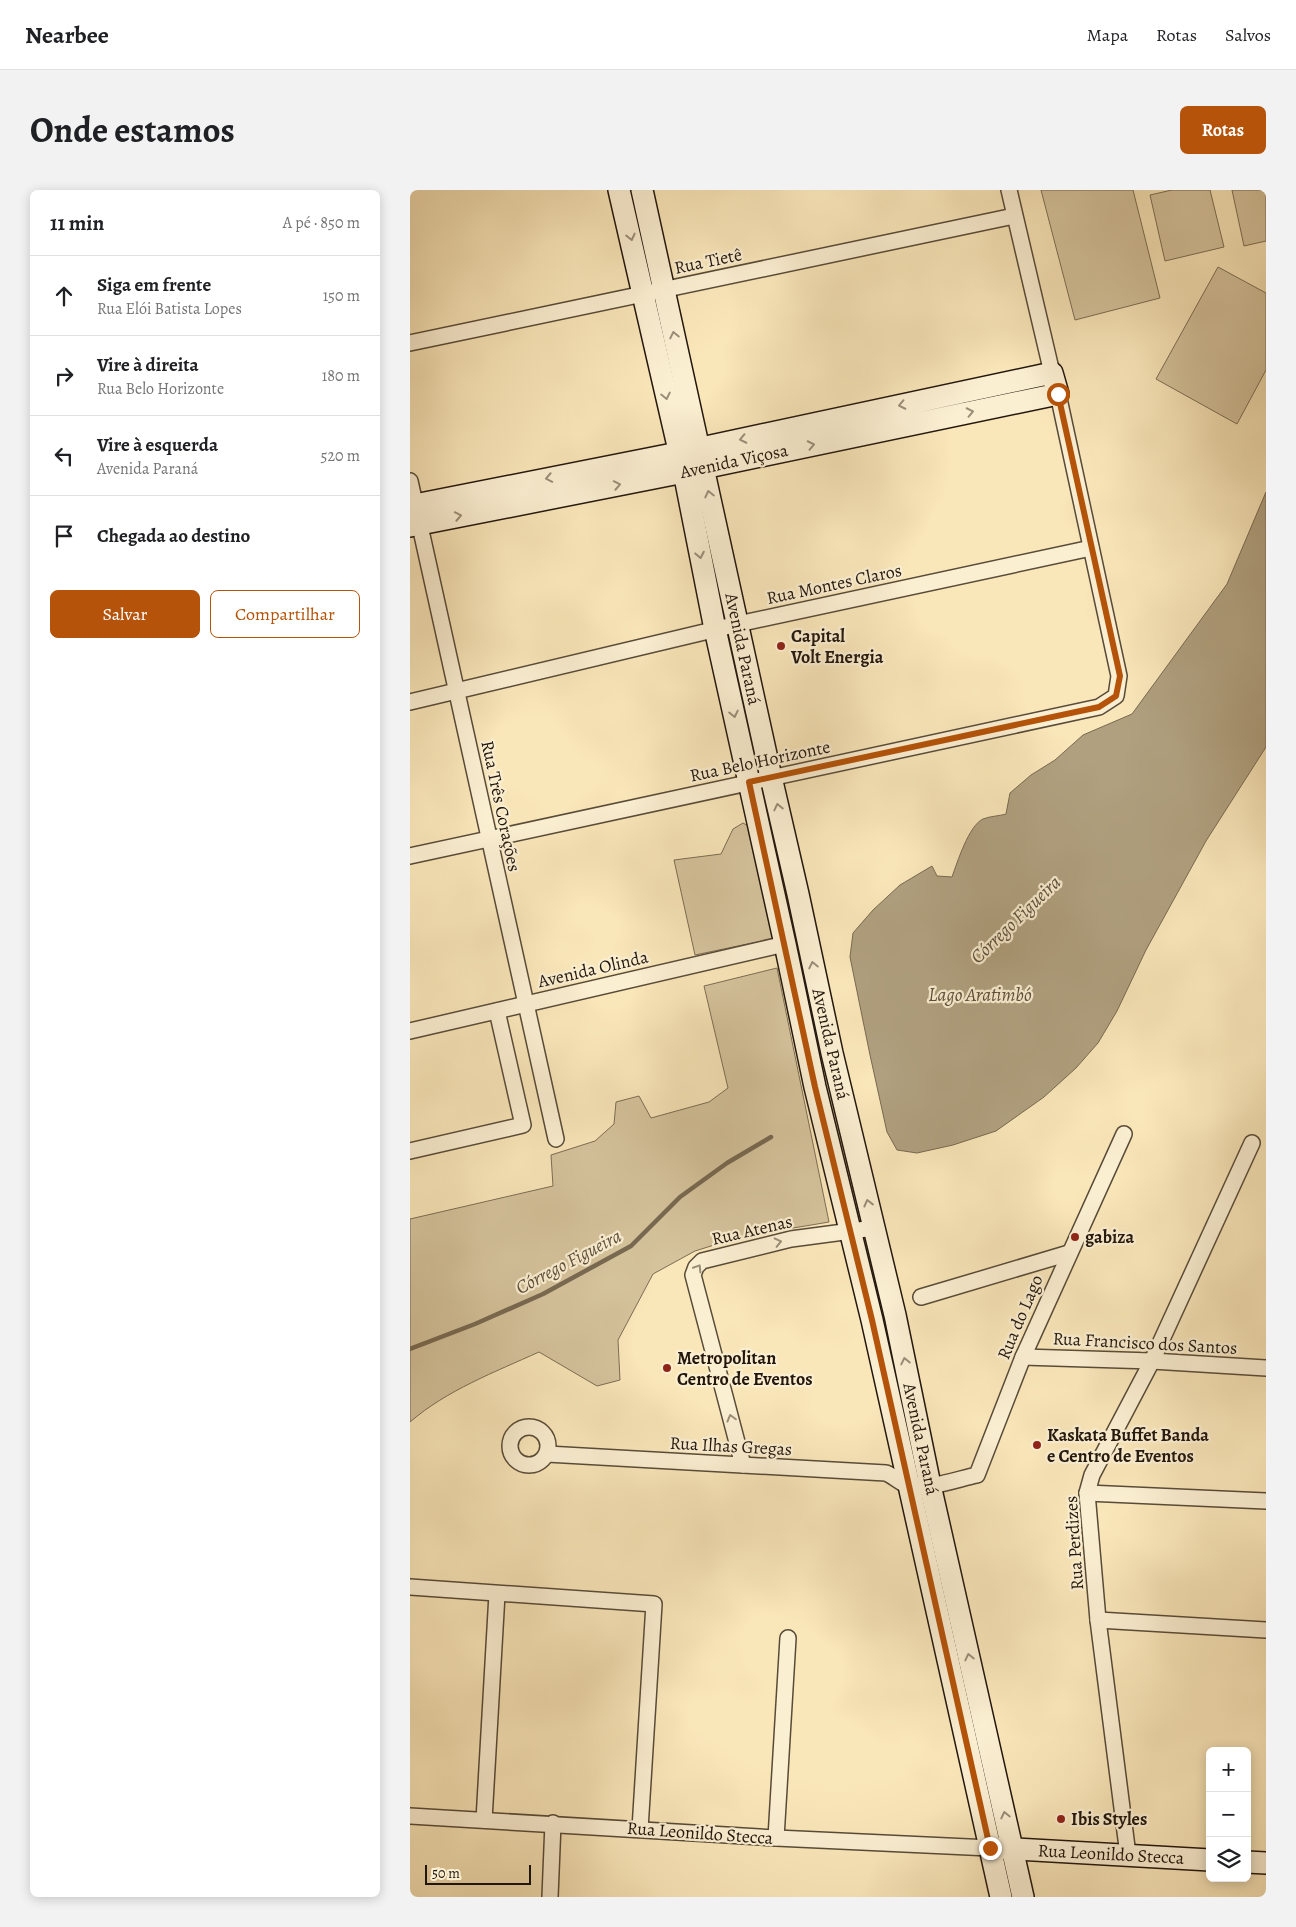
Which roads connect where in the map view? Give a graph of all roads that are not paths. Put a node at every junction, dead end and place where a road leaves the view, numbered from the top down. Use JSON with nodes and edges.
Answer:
{"nodes":[{"id":1,"x":620,"y":190,"type":"edge"},
{"id":2,"x":642,"y":190,"type":"edge"},
{"id":3,"x":1009,"y":190,"type":"edge"},
{"id":4,"x":1014,"y":216,"type":"junction"},
{"id":5,"x":654,"y":292,"type":"junction"},
{"id":6,"x":410,"y":342,"type":"edge"},
{"id":7,"x":1052,"y":372,"type":"junction"},
{"id":8,"x":1058,"y":394,"type":"junction"},
{"id":9,"x":691,"y":460,"type":"junction"},
{"id":10,"x":410,"y":481,"type":"edge"},
{"id":11,"x":414,"y":515,"type":"edge"},
{"id":12,"x":1091,"y":548,"type":"junction"},
{"id":13,"x":738,"y":624,"type":"junction"},
{"id":14,"x":715,"y":629,"type":"junction"},
{"id":15,"x":457,"y":692,"type":"junction"},
{"id":16,"x":410,"y":702,"type":"edge"},
{"id":17,"x":771,"y":777,"type":"junction"},
{"id":18,"x":749,"y":782,"type":"junction"},
{"id":19,"x":490,"y":839,"type":"junction"},
{"id":20,"x":410,"y":856,"type":"edge"},
{"id":21,"x":785,"y":944,"type":"junction"},
{"id":22,"x":526,"y":1003,"type":"junction"},
{"id":23,"x":497,"y":1010,"type":"junction"},
{"id":24,"x":410,"y":1031,"type":"edge"},
{"id":25,"x":1124,"y":1134,"type":"dead end"},
{"id":26,"x":556,"y":1139,"type":"dead end"},
{"id":27,"x":1252,"y":1143,"type":"dead end"},
{"id":28,"x":410,"y":1151,"type":"edge"},
{"id":29,"x":874,"y":1228,"type":"junction"},
{"id":30,"x":851,"y":1232,"type":"junction"},
{"id":31,"x":1068,"y":1253,"type":"junction"},
{"id":32,"x":921,"y":1297,"type":"dead end"},
{"id":33,"x":1023,"y":1357,"type":"junction"},
{"id":34,"x":1152,"y":1360,"type":"junction"},
{"id":35,"x":1266,"y":1368,"type":"edge"},
{"id":36,"x":547,"y":1454,"type":"dead end"},
{"id":37,"x":743,"y":1465,"type":"junction"},
{"id":38,"x":930,"y":1485,"type":"junction"},
{"id":39,"x":909,"y":1486,"type":"junction"},
{"id":40,"x":1086,"y":1493,"type":"junction"},
{"id":41,"x":1266,"y":1501,"type":"edge"},
{"id":42,"x":410,"y":1587,"type":"edge"},
{"id":43,"x":496,"y":1594,"type":"junction"},
{"id":44,"x":1098,"y":1620,"type":"junction"},
{"id":45,"x":1266,"y":1630,"type":"edge"},
{"id":46,"x":788,"y":1638,"type":"dead end"},
{"id":47,"x":410,"y":1816,"type":"edge"},
{"id":48,"x":484,"y":1820,"type":"junction"},
{"id":49,"x":553,"y":1824,"type":"junction"},
{"id":50,"x":640,"y":1829,"type":"junction"},
{"id":51,"x":776,"y":1838,"type":"junction"},
{"id":52,"x":990,"y":1848,"type":"junction"},
{"id":53,"x":1013,"y":1848,"type":"junction"},
{"id":54,"x":1128,"y":1855,"type":"junction"},
{"id":55,"x":1206,"y":1860,"type":"edge"},
{"id":56,"x":1251,"y":1862,"type":"edge"},
{"id":57,"x":1266,"y":1863,"type":"edge"},
{"id":58,"x":550,"y":1897,"type":"edge"},
{"id":59,"x":1001,"y":1897,"type":"edge"},
{"id":60,"x":1024,"y":1897,"type":"edge"}],
"edges":[{"from":1,"to":5,"type":"main road","name":"Avenida Paraná","one_way":true},
{"from":2,"to":5,"type":"main road","name":"Avenida Paraná"},
{"from":3,"to":4,"type":"street"},
{"from":4,"to":5,"type":"street","name":"Rua Tietê"},
{"from":4,"to":7,"type":"street"},
{"from":5,"to":6,"type":"street","name":"Rua Tietê"},
{"from":5,"to":9,"type":"main road","name":"Avenida Paraná"},
{"from":7,"to":8,"type":"main road"},
{"from":7,"to":9,"type":"main road","name":"Avenida Viçosa","one_way":true},
{"from":9,"to":8,"type":"main road","name":"Avenida Viçosa","one_way":true},
{"from":8,"to":12,"type":"street"},
{"from":9,"to":11,"type":"main road","name":"Avenida Viçosa"},
{"from":13,"to":9,"type":"main road","name":"Avenida Paraná","one_way":true},
{"from":9,"to":14,"type":"main road","name":"Avenida Paraná","one_way":true},
{"from":10,"to":11,"type":"street","name":"Rua Três Corações"},
{"from":11,"to":15,"type":"street","name":"Rua Três Corações"},
{"from":12,"to":13,"type":"street","name":"Rua Montes Claros"},
{"from":12,"to":17,"type":"street","name":"Rua Belo Horizonte"},
{"from":13,"to":14,"type":"street","name":"Rua Montes Claros"},
{"from":13,"to":17,"type":"main road","name":"Avenida Paraná"},
{"from":14,"to":15,"type":"street","name":"Rua Montes Claros"},
{"from":14,"to":18,"type":"main road","name":"Avenida Paraná","one_way":true},
{"from":15,"to":16,"type":"street","name":"Rua Montes Claros"},
{"from":15,"to":19,"type":"street","name":"Rua Três Corações"},
{"from":17,"to":18,"type":"street","name":"Rua Belo Horizonte"},
{"from":29,"to":17,"type":"main road","name":"Avenida Paraná","one_way":true},
{"from":18,"to":19,"type":"street","name":"Rua Belo Horizonte"},
{"from":18,"to":21,"type":"main road","name":"Avenida Paraná"},
{"from":19,"to":20,"type":"street","name":"Rua Belo Horizonte"},
{"from":19,"to":22,"type":"street","name":"Rua Três Corações"},
{"from":21,"to":22,"type":"street","name":"Avenida Olinda"},
{"from":21,"to":30,"type":"main road","name":"Avenida Paraná"},
{"from":22,"to":23,"type":"street","name":"Avenida Olinda"},
{"from":22,"to":26,"type":"street","name":"Rua Três Corações"},
{"from":23,"to":24,"type":"street","name":"Avenida Olinda"},
{"from":23,"to":28,"type":"street"},
{"from":25,"to":31,"type":"street","name":"Rua do Lago"},
{"from":27,"to":34,"type":"street","name":"Rua Perdizes"},
{"from":29,"to":30,"type":"street","name":"Rua Atenas"},
{"from":38,"to":29,"type":"main road","name":"Avenida Paraná","one_way":true},
{"from":37,"to":30,"type":"street","name":"Rua Atenas","one_way":true},
{"from":30,"to":39,"type":"main road","name":"Avenida Paraná"},
{"from":31,"to":32,"type":"street"},
{"from":31,"to":33,"type":"street","name":"Rua do Lago"},
{"from":33,"to":34,"type":"street","name":"Rua Francisco dos Santos"},
{"from":33,"to":38,"type":"street","name":"Rua do Lago"},
{"from":34,"to":35,"type":"street","name":"Rua Francisco dos Santos"},
{"from":34,"to":40,"type":"street","name":"Rua Perdizes"},
{"from":36,"to":37,"type":"street","name":"Rua Ilhas Gregas"},
{"from":37,"to":39,"type":"street","name":"Rua Ilhas Gregas"},
{"from":38,"to":39,"type":"street"},
{"from":53,"to":38,"type":"main road","name":"Avenida Paraná","one_way":true},
{"from":39,"to":52,"type":"main road","name":"Avenida Paraná"},
{"from":40,"to":41,"type":"street"},
{"from":40,"to":44,"type":"street","name":"Rua Perdizes"},
{"from":42,"to":43,"type":"street"},
{"from":43,"to":48,"type":"street"},
{"from":43,"to":50,"type":"street"},
{"from":44,"to":45,"type":"street"},
{"from":44,"to":54,"type":"street","name":"Rua Perdizes"},
{"from":46,"to":51,"type":"street"},
{"from":47,"to":48,"type":"street","name":"Rua Leonildo Stecca"},
{"from":48,"to":49,"type":"street","name":"Rua Leonildo Stecca"},
{"from":49,"to":50,"type":"street","name":"Rua Leonildo Stecca"},
{"from":49,"to":58,"type":"street"},
{"from":50,"to":51,"type":"street","name":"Rua Leonildo Stecca"},
{"from":51,"to":52,"type":"street","name":"Rua Leonildo Stecca"},
{"from":52,"to":53,"type":"main road","name":"Rua Leonildo Stecca"},
{"from":52,"to":59,"type":"main road","name":"Avenida Paraná"},
{"from":53,"to":54,"type":"main road","name":"Rua Leonildo Stecca"},
{"from":53,"to":60,"type":"main road","name":"Avenida Paraná"},
{"from":54,"to":55,"type":"main road","name":"Rua Leonildo Stecca"},
{"from":56,"to":57,"type":"main road"}]}
